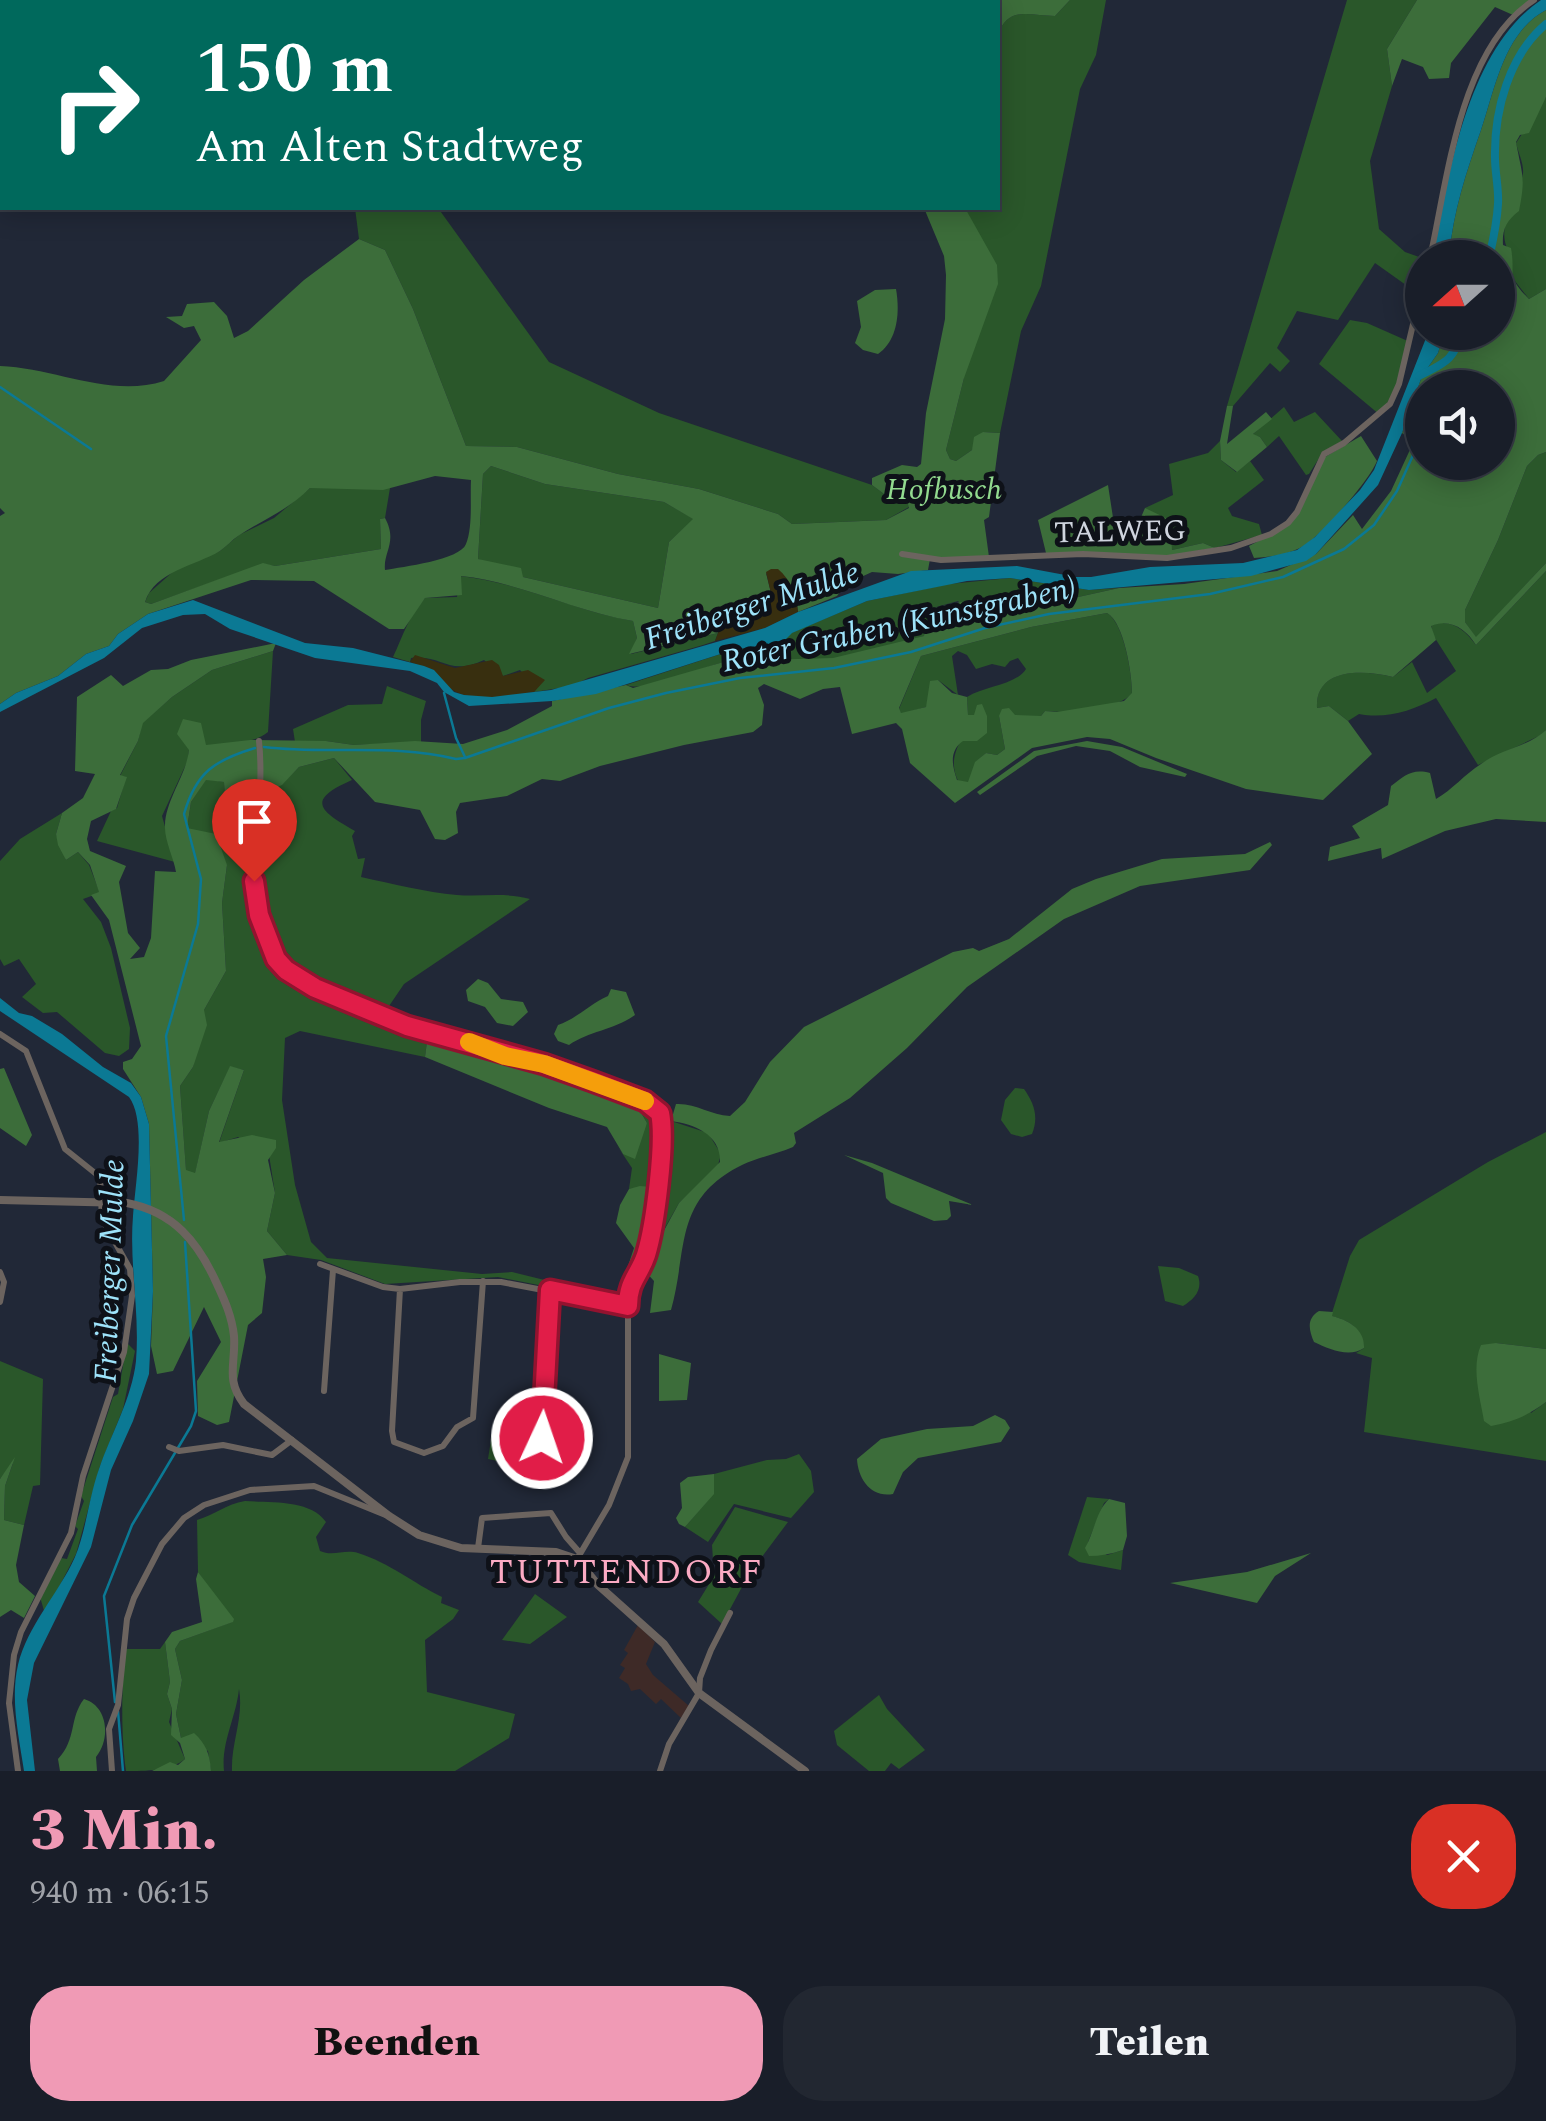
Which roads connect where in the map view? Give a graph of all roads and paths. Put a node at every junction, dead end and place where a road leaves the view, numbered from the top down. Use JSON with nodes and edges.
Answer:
{"nodes":[{"id":1,"x":1534,"y":0,"type":"edge"},
{"id":2,"x":1433,"y":240,"type":"edge"},
{"id":3,"x":1407,"y":350,"type":"edge"},
{"id":4,"x":902,"y":554,"type":"dead end"},
{"id":5,"x":259,"y":742,"type":"dead end"},
{"id":6,"x":0,"y":1034,"type":"edge"},
{"id":7,"x":0,"y":1200,"type":"edge"},
{"id":8,"x":106,"y":1201,"type":"junction"},
{"id":9,"x":320,"y":1264,"type":"dead end"},
{"id":10,"x":333,"y":1270,"type":"junction"},
{"id":11,"x":0,"y":1272,"type":"edge"},
{"id":12,"x":483,"y":1281,"type":"junction"},
{"id":13,"x":400,"y":1289,"type":"junction"},
{"id":14,"x":550,"y":1290,"type":"junction"},
{"id":15,"x":0,"y":1302,"type":"edge"},
{"id":16,"x":628,"y":1306,"type":"junction"},
{"id":17,"x":324,"y":1392,"type":"dead end"},
{"id":18,"x":542,"y":1438,"type":"dead end"},
{"id":19,"x":292,"y":1440,"type":"junction"},
{"id":20,"x":172,"y":1448,"type":"dead end"},
{"id":21,"x":389,"y":1516,"type":"junction"},
{"id":22,"x":478,"y":1548,"type":"junction"},
{"id":23,"x":578,"y":1556,"type":"junction"},
{"id":24,"x":730,"y":1613,"type":"dead end"},
{"id":25,"x":699,"y":1693,"type":"junction"},
{"id":26,"x":18,"y":1771,"type":"edge"},
{"id":27,"x":112,"y":1771,"type":"edge"},
{"id":28,"x":660,"y":1771,"type":"edge"},
{"id":29,"x":805,"y":1771,"type":"edge"}],
"edges":[{"from":1,"to":2,"type":"street"},
{"from":3,"to":4,"type":"street","name":"TALWEG"},
{"from":5,"to":16,"type":"street"},
{"from":6,"to":8,"type":"street"},
{"from":7,"to":8,"type":"street"},
{"from":8,"to":19,"type":"street"},
{"from":8,"to":26,"type":"street"},
{"from":9,"to":10,"type":"street"},
{"from":10,"to":13,"type":"street"},
{"from":10,"to":17,"type":"street"},
{"from":11,"to":15,"type":"street"},
{"from":12,"to":13,"type":"street"},
{"from":12,"to":13,"type":"street"},
{"from":12,"to":14,"type":"street"},
{"from":14,"to":16,"type":"street"},
{"from":14,"to":18,"type":"street"},
{"from":16,"to":23,"type":"street"},
{"from":19,"to":20,"type":"street"},
{"from":19,"to":21,"type":"street"},
{"from":21,"to":22,"type":"street"},
{"from":21,"to":27,"type":"street"},
{"from":22,"to":23,"type":"street"},
{"from":22,"to":23,"type":"street"},
{"from":23,"to":25,"type":"street"},
{"from":24,"to":25,"type":"street"},
{"from":25,"to":28,"type":"street"},
{"from":25,"to":29,"type":"street"}]}
